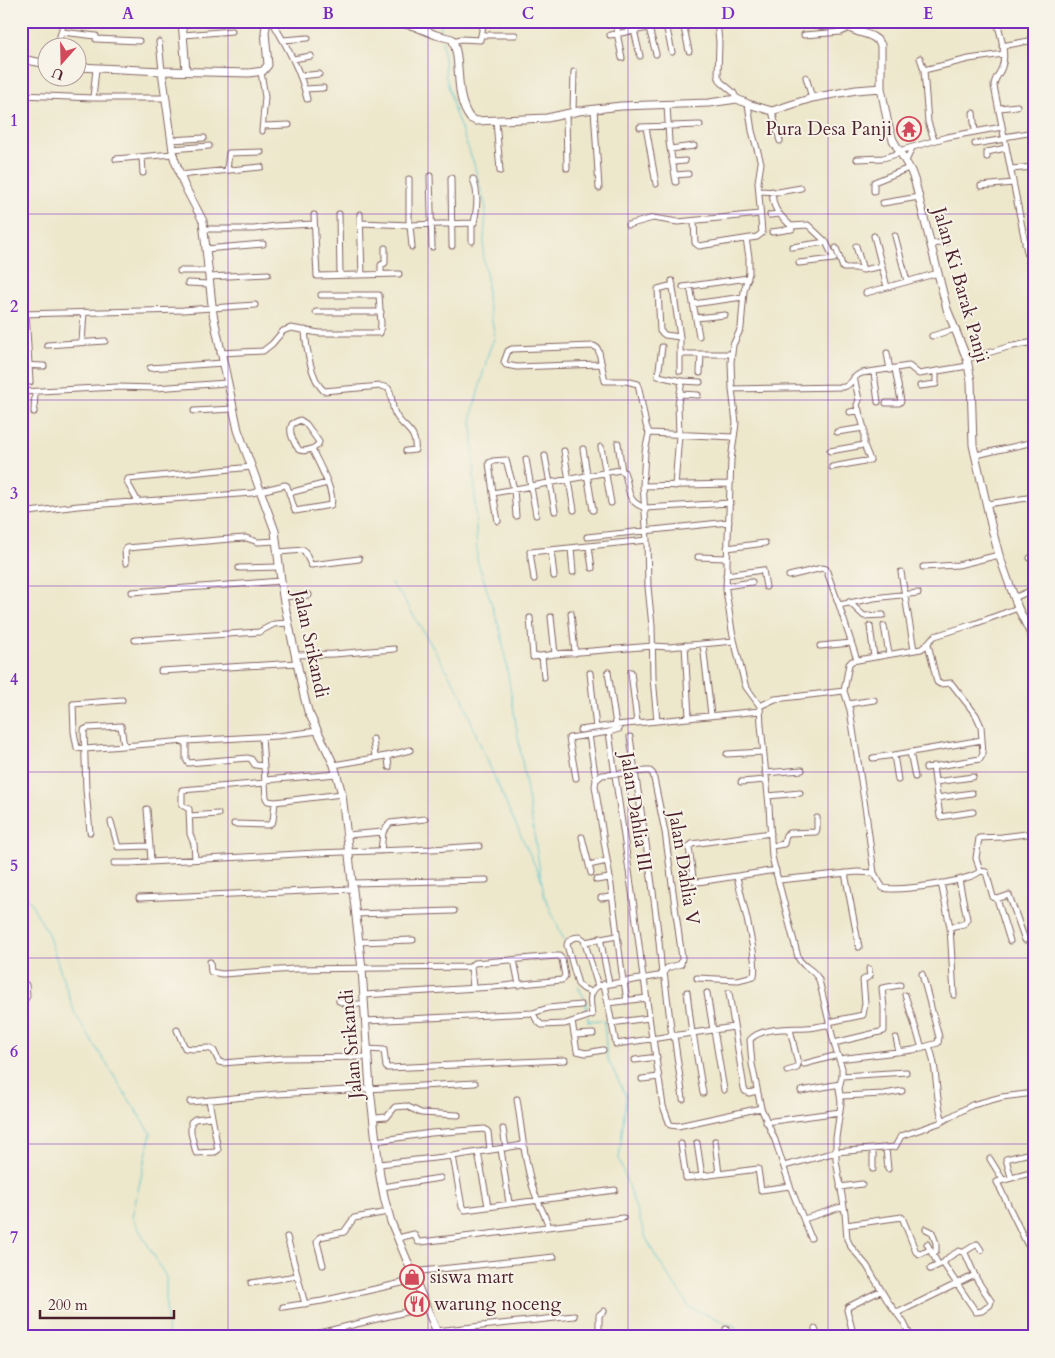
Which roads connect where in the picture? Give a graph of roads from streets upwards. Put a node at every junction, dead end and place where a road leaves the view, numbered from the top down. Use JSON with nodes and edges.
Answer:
{"nodes":[{"id":1,"x":49,"y":21,"type":"edge"},
{"id":2,"x":182,"y":21,"type":"edge"},
{"id":3,"x":267,"y":21,"type":"edge"},
{"id":4,"x":272,"y":21,"type":"edge"},
{"id":5,"x":392,"y":21,"type":"edge"},
{"id":6,"x":484,"y":21,"type":"edge"},
{"id":7,"x":615,"y":21,"type":"edge"},
{"id":8,"x":632,"y":21,"type":"edge"},
{"id":9,"x":649,"y":21,"type":"edge"},
{"id":10,"x":706,"y":21,"type":"edge"},
{"id":11,"x":717,"y":21,"type":"edge"},
{"id":12,"x":842,"y":21,"type":"edge"},
{"id":13,"x":997,"y":21,"type":"edge"},
{"id":14,"x":684,"y":22,"type":"edge"},
{"id":15,"x":64,"y":23,"type":"edge"},
{"id":16,"x":667,"y":24,"type":"edge"},
{"id":17,"x":819,"y":24,"type":"dead end"},
{"id":18,"x":650,"y":28,"type":"junction"},
{"id":19,"x":849,"y":28,"type":"junction"},
{"id":20,"x":634,"y":30,"type":"junction"},
{"id":21,"x":232,"y":31,"type":"dead end"},
{"id":22,"x":62,"y":32,"type":"junction"},
{"id":23,"x":618,"y":33,"type":"junction"},
{"id":24,"x":184,"y":35,"type":"junction"},
{"id":25,"x":482,"y":35,"type":"junction"},
{"id":26,"x":610,"y":35,"type":"dead end"},
{"id":27,"x":804,"y":35,"type":"dead end"},
{"id":28,"x":514,"y":36,"type":"dead end"},
{"id":29,"x":60,"y":38,"type":"edge"},
{"id":30,"x":308,"y":38,"type":"dead end"},
{"id":31,"x":450,"y":39,"type":"junction"},
{"id":32,"x":283,"y":40,"type":"junction"},
{"id":33,"x":1034,"y":40,"type":"edge"},
{"id":34,"x":139,"y":41,"type":"dead end"},
{"id":35,"x":160,"y":42,"type":"dead end"},
{"id":36,"x":1002,"y":46,"type":"junction"},
{"id":37,"x":689,"y":51,"type":"dead end"},
{"id":38,"x":672,"y":52,"type":"dead end"},
{"id":39,"x":656,"y":54,"type":"dead end"},
{"id":40,"x":1003,"y":54,"type":"junction"},
{"id":41,"x":311,"y":56,"type":"dead end"},
{"id":42,"x":640,"y":56,"type":"dead end"},
{"id":43,"x":292,"y":58,"type":"junction"},
{"id":44,"x":622,"y":58,"type":"dead end"},
{"id":45,"x":920,"y":58,"type":"dead end"},
{"id":46,"x":21,"y":59,"type":"edge"},
{"id":47,"x":38,"y":62,"type":"edge"},
{"id":48,"x":88,"y":69,"type":"edge"},
{"id":49,"x":96,"y":69,"type":"junction"},
{"id":50,"x":924,"y":70,"type":"junction"},
{"id":51,"x":186,"y":71,"type":"junction"},
{"id":52,"x":162,"y":72,"type":"junction"},
{"id":53,"x":261,"y":72,"type":"junction"},
{"id":54,"x":574,"y":72,"type":"dead end"},
{"id":55,"x":319,"y":74,"type":"dead end"},
{"id":56,"x":300,"y":76,"type":"junction"},
{"id":57,"x":806,"y":77,"type":"dead end"},
{"id":58,"x":323,"y":88,"type":"dead end"},
{"id":59,"x":881,"y":88,"type":"junction"},
{"id":60,"x":305,"y":89,"type":"junction"},
{"id":61,"x":21,"y":95,"type":"edge"},
{"id":62,"x":94,"y":98,"type":"junction"},
{"id":63,"x":165,"y":98,"type":"junction"},
{"id":64,"x":737,"y":98,"type":"junction"},
{"id":65,"x":812,"y":98,"type":"junction"},
{"id":66,"x":307,"y":99,"type":"dead end"},
{"id":67,"x":667,"y":104,"type":"junction"},
{"id":68,"x":748,"y":104,"type":"junction"},
{"id":69,"x":1017,"y":106,"type":"dead end"},
{"id":70,"x":1000,"y":108,"type":"junction"},
{"id":71,"x":594,"y":109,"type":"junction"},
{"id":72,"x":772,"y":111,"type":"junction"},
{"id":73,"x":569,"y":113,"type":"junction"},
{"id":74,"x":973,"y":113,"type":"dead end"},
{"id":75,"x":496,"y":120,"type":"junction"},
{"id":76,"x":289,"y":125,"type":"dead end"},
{"id":77,"x":700,"y":125,"type":"dead end"},
{"id":78,"x":668,"y":126,"type":"junction"},
{"id":79,"x":640,"y":127,"type":"dead end"},
{"id":80,"x":646,"y":127,"type":"junction"},
{"id":81,"x":1002,"y":127,"type":"junction"},
{"id":82,"x":975,"y":131,"type":"junction"},
{"id":83,"x":1034,"y":132,"type":"edge"},
{"id":84,"x":204,"y":138,"type":"dead end"},
{"id":85,"x":1004,"y":138,"type":"junction"},
{"id":86,"x":171,"y":140,"type":"junction"},
{"id":87,"x":934,"y":140,"type":"junction"},
{"id":88,"x":780,"y":141,"type":"dead end"},
{"id":89,"x":975,"y":144,"type":"dead end"},
{"id":90,"x":209,"y":146,"type":"dead end"},
{"id":91,"x":694,"y":146,"type":"dead end"},
{"id":92,"x":912,"y":148,"type":"junction"},
{"id":93,"x":1006,"y":148,"type":"junction"},
{"id":94,"x":670,"y":149,"type":"junction"},
{"id":95,"x":172,"y":151,"type":"junction"},
{"id":96,"x":261,"y":152,"type":"dead end"},
{"id":97,"x":900,"y":152,"type":"junction"},
{"id":98,"x":142,"y":157,"type":"junction"},
{"id":99,"x":987,"y":157,"type":"dead end"},
{"id":100,"x":116,"y":159,"type":"dead end"},
{"id":101,"x":857,"y":159,"type":"dead end"},
{"id":102,"x":685,"y":161,"type":"dead end"},
{"id":103,"x":673,"y":162,"type":"junction"},
{"id":104,"x":908,"y":164,"type":"junction"},
{"id":105,"x":1034,"y":166,"type":"edge"},
{"id":106,"x":260,"y":167,"type":"dead end"},
{"id":107,"x":567,"y":168,"type":"dead end"},
{"id":108,"x":1010,"y":169,"type":"junction"},
{"id":109,"x":228,"y":170,"type":"junction"},
{"id":110,"x":500,"y":171,"type":"dead end"},
{"id":111,"x":143,"y":173,"type":"dead end"},
{"id":112,"x":688,"y":174,"type":"dead end"},
{"id":113,"x":179,"y":175,"type":"junction"},
{"id":114,"x":675,"y":175,"type":"junction"},
{"id":115,"x":430,"y":176,"type":"dead end"},
{"id":116,"x":451,"y":178,"type":"dead end"},
{"id":117,"x":408,"y":179,"type":"dead end"},
{"id":118,"x":473,"y":180,"type":"dead end"},
{"id":119,"x":676,"y":182,"type":"dead end"},
{"id":120,"x":1014,"y":183,"type":"junction"},
{"id":121,"x":656,"y":184,"type":"dead end"},
{"id":122,"x":980,"y":186,"type":"dead end"},
{"id":123,"x":599,"y":188,"type":"dead end"},
{"id":124,"x":801,"y":188,"type":"dead end"},
{"id":125,"x":759,"y":191,"type":"junction"},
{"id":126,"x":874,"y":191,"type":"dead end"},
{"id":127,"x":772,"y":192,"type":"junction"},
{"id":128,"x":919,"y":197,"type":"junction"},
{"id":129,"x":883,"y":204,"type":"dead end"},
{"id":130,"x":314,"y":214,"type":"dead end"},
{"id":131,"x":339,"y":214,"type":"dead end"},
{"id":132,"x":360,"y":214,"type":"dead end"},
{"id":133,"x":760,"y":214,"type":"junction"},
{"id":134,"x":779,"y":214,"type":"junction"},
{"id":135,"x":770,"y":215,"type":"dead end"},
{"id":136,"x":694,"y":221,"type":"junction"},
{"id":137,"x":360,"y":223,"type":"junction"},
{"id":138,"x":472,"y":223,"type":"junction"},
{"id":139,"x":314,"y":224,"type":"junction"},
{"id":140,"x":409,"y":224,"type":"junction"},
{"id":141,"x":431,"y":224,"type":"junction"},
{"id":142,"x":452,"y":224,"type":"junction"},
{"id":143,"x":628,"y":225,"type":"dead end"},
{"id":144,"x":791,"y":226,"type":"junction"},
{"id":145,"x":204,"y":229,"type":"junction"},
{"id":146,"x":772,"y":232,"type":"dead end"},
{"id":147,"x":874,"y":236,"type":"dead end"},
{"id":148,"x":895,"y":236,"type":"dead end"},
{"id":149,"x":746,"y":239,"type":"junction"},
{"id":150,"x":472,"y":241,"type":"dead end"},
{"id":151,"x":826,"y":242,"type":"junction"},
{"id":152,"x":946,"y":242,"type":"dead end"},
{"id":153,"x":263,"y":244,"type":"dead end"},
{"id":154,"x":931,"y":244,"type":"junction"},
{"id":155,"x":1025,"y":244,"type":"junction"},
{"id":156,"x":1034,"y":244,"type":"edge"},
{"id":157,"x":452,"y":246,"type":"dead end"},
{"id":158,"x":856,"y":246,"type":"dead end"},
{"id":159,"x":412,"y":247,"type":"dead end"},
{"id":160,"x":432,"y":247,"type":"dead end"},
{"id":161,"x":792,"y":247,"type":"dead end"},
{"id":162,"x":385,"y":248,"type":"dead end"},
{"id":163,"x":836,"y":248,"type":"dead end"},
{"id":164,"x":206,"y":249,"type":"junction"},
{"id":165,"x":799,"y":263,"type":"dead end"},
{"id":166,"x":882,"y":266,"type":"junction"},
{"id":167,"x":863,"y":270,"type":"junction"},
{"id":168,"x":180,"y":271,"type":"dead end"},
{"id":169,"x":938,"y":273,"type":"junction"},
{"id":170,"x":268,"y":274,"type":"dead end"},
{"id":171,"x":381,"y":274,"type":"junction"},
{"id":172,"x":400,"y":274,"type":"dead end"},
{"id":173,"x":340,"y":275,"type":"junction"},
{"id":174,"x":362,"y":275,"type":"junction"},
{"id":175,"x":209,"y":277,"type":"junction"},
{"id":176,"x":748,"y":278,"type":"junction"},
{"id":177,"x":907,"y":281,"type":"junction"},
{"id":178,"x":188,"y":284,"type":"dead end"},
{"id":179,"x":690,"y":286,"type":"junction"},
{"id":180,"x":887,"y":286,"type":"junction"},
{"id":181,"x":683,"y":287,"type":"dead end"},
{"id":182,"x":1034,"y":287,"type":"edge"},
{"id":183,"x":866,"y":292,"type":"dead end"},
{"id":184,"x":322,"y":295,"type":"dead end"},
{"id":185,"x":743,"y":297,"type":"junction"},
{"id":186,"x":694,"y":304,"type":"junction"},
{"id":187,"x":255,"y":305,"type":"dead end"},
{"id":188,"x":212,"y":308,"type":"junction"},
{"id":189,"x":84,"y":312,"type":"junction"},
{"id":190,"x":316,"y":312,"type":"dead end"},
{"id":191,"x":381,"y":312,"type":"junction"},
{"id":192,"x":24,"y":314,"type":"edge"},
{"id":193,"x":725,"y":315,"type":"dead end"},
{"id":194,"x":696,"y":318,"type":"junction"},
{"id":195,"x":955,"y":329,"type":"junction"},
{"id":196,"x":305,"y":330,"type":"junction"},
{"id":197,"x":699,"y":336,"type":"dead end"},
{"id":198,"x":932,"y":336,"type":"dead end"},
{"id":199,"x":680,"y":338,"type":"junction"},
{"id":200,"x":105,"y":341,"type":"dead end"},
{"id":201,"x":82,"y":342,"type":"junction"},
{"id":202,"x":1034,"y":342,"type":"edge"},
{"id":203,"x":21,"y":344,"type":"edge"},
{"id":204,"x":28,"y":344,"type":"junction"},
{"id":205,"x":47,"y":345,"type":"dead end"},
{"id":206,"x":662,"y":347,"type":"dead end"},
{"id":207,"x":220,"y":353,"type":"junction"},
{"id":208,"x":887,"y":353,"type":"dead end"},
{"id":209,"x":680,"y":354,"type":"junction"},
{"id":210,"x":701,"y":354,"type":"junction"},
{"id":211,"x":732,"y":354,"type":"junction"},
{"id":212,"x":223,"y":362,"type":"junction"},
{"id":213,"x":968,"y":362,"type":"junction"},
{"id":214,"x":600,"y":364,"type":"junction"},
{"id":215,"x":21,"y":366,"type":"edge"},
{"id":216,"x":29,"y":366,"type":"junction"},
{"id":217,"x":44,"y":366,"type":"dead end"},
{"id":218,"x":150,"y":368,"type":"dead end"},
{"id":219,"x":892,"y":370,"type":"junction"},
{"id":220,"x":936,"y":371,"type":"junction"},
{"id":221,"x":680,"y":372,"type":"dead end"},
{"id":222,"x":700,"y":372,"type":"dead end"},
{"id":223,"x":874,"y":373,"type":"junction"},
{"id":224,"x":854,"y":377,"type":"junction"},
{"id":225,"x":682,"y":381,"type":"junction"},
{"id":226,"x":30,"y":382,"type":"dead end"},
{"id":227,"x":700,"y":382,"type":"dead end"},
{"id":228,"x":227,"y":383,"type":"junction"},
{"id":229,"x":920,"y":386,"type":"dead end"},
{"id":230,"x":732,"y":389,"type":"junction"},
{"id":231,"x":21,"y":392,"type":"edge"},
{"id":232,"x":35,"y":392,"type":"junction"},
{"id":233,"x":680,"y":394,"type":"junction"},
{"id":234,"x":698,"y":395,"type":"dead end"},
{"id":235,"x":878,"y":402,"type":"dead end"},
{"id":236,"x":886,"y":403,"type":"dead end"},
{"id":237,"x":233,"y":409,"type":"junction"},
{"id":238,"x":860,"y":410,"type":"junction"},
{"id":239,"x":194,"y":411,"type":"dead end"},
{"id":240,"x":34,"y":412,"type":"dead end"},
{"id":241,"x":850,"y":412,"type":"dead end"},
{"id":242,"x":864,"y":428,"type":"junction"},
{"id":243,"x":837,"y":432,"type":"dead end"},
{"id":244,"x":649,"y":433,"type":"junction"},
{"id":245,"x":679,"y":435,"type":"junction"},
{"id":246,"x":733,"y":437,"type":"junction"},
{"id":247,"x":1034,"y":442,"type":"edge"},
{"id":248,"x":618,"y":443,"type":"dead end"},
{"id":249,"x":864,"y":445,"type":"junction"},
{"id":250,"x":601,"y":447,"type":"dead end"},
{"id":251,"x":312,"y":448,"type":"junction"},
{"id":252,"x":584,"y":449,"type":"dead end"},
{"id":253,"x":830,"y":450,"type":"dead end"},
{"id":254,"x":406,"y":451,"type":"dead end"},
{"id":255,"x":564,"y":451,"type":"dead end"},
{"id":256,"x":976,"y":455,"type":"junction"},
{"id":257,"x":544,"y":456,"type":"dead end"},
{"id":258,"x":526,"y":459,"type":"dead end"},
{"id":259,"x":252,"y":467,"type":"junction"},
{"id":260,"x":832,"y":467,"type":"dead end"},
{"id":261,"x":622,"y":471,"type":"junction"},
{"id":262,"x":606,"y":473,"type":"junction"},
{"id":263,"x":588,"y":476,"type":"junction"},
{"id":264,"x":568,"y":480,"type":"junction"},
{"id":265,"x":327,"y":483,"type":"junction"},
{"id":266,"x":551,"y":483,"type":"junction"},
{"id":267,"x":730,"y":484,"type":"junction"},
{"id":268,"x":643,"y":486,"type":"junction"},
{"id":269,"x":675,"y":486,"type":"junction"},
{"id":270,"x":531,"y":487,"type":"junction"},
{"id":271,"x":514,"y":489,"type":"junction"},
{"id":272,"x":261,"y":492,"type":"junction"},
{"id":273,"x":493,"y":492,"type":"junction"},
{"id":274,"x":289,"y":493,"type":"junction"},
{"id":275,"x":1032,"y":497,"type":"edge"},
{"id":276,"x":138,"y":502,"type":"junction"},
{"id":277,"x":611,"y":503,"type":"dead end"},
{"id":278,"x":730,"y":503,"type":"junction"},
{"id":279,"x":987,"y":504,"type":"junction"},
{"id":280,"x":644,"y":508,"type":"junction"},
{"id":281,"x":1034,"y":509,"type":"edge"},
{"id":282,"x":574,"y":510,"type":"dead end"},
{"id":283,"x":594,"y":510,"type":"dead end"},
{"id":284,"x":555,"y":511,"type":"dead end"},
{"id":285,"x":21,"y":513,"type":"edge"},
{"id":286,"x":536,"y":515,"type":"dead end"},
{"id":287,"x":516,"y":516,"type":"dead end"},
{"id":288,"x":498,"y":521,"type":"dead end"},
{"id":289,"x":729,"y":522,"type":"junction"},
{"id":290,"x":647,"y":530,"type":"junction"},
{"id":291,"x":587,"y":537,"type":"dead end"},
{"id":292,"x":647,"y":540,"type":"junction"},
{"id":293,"x":277,"y":541,"type":"junction"},
{"id":294,"x":765,"y":543,"type":"dead end"},
{"id":295,"x":589,"y":547,"type":"junction"},
{"id":296,"x":571,"y":548,"type":"junction"},
{"id":297,"x":727,"y":548,"type":"junction"},
{"id":298,"x":550,"y":550,"type":"junction"},
{"id":299,"x":278,"y":552,"type":"junction"},
{"id":300,"x":999,"y":556,"type":"junction"},
{"id":301,"x":698,"y":558,"type":"dead end"},
{"id":302,"x":726,"y":558,"type":"junction"},
{"id":303,"x":359,"y":559,"type":"dead end"},
{"id":304,"x":126,"y":562,"type":"dead end"},
{"id":305,"x":923,"y":566,"type":"dead end"},
{"id":306,"x":280,"y":567,"type":"junction"},
{"id":307,"x":239,"y":568,"type":"dead end"},
{"id":308,"x":592,"y":568,"type":"dead end"},
{"id":309,"x":573,"y":572,"type":"dead end"},
{"id":310,"x":902,"y":572,"type":"dead end"},
{"id":311,"x":726,"y":575,"type":"junction"},
{"id":312,"x":554,"y":576,"type":"dead end"},
{"id":313,"x":789,"y":576,"type":"dead end"},
{"id":314,"x":534,"y":579,"type":"dead end"},
{"id":315,"x":281,"y":581,"type":"junction"},
{"id":316,"x":752,"y":582,"type":"dead end"},
{"id":317,"x":726,"y":586,"type":"junction"},
{"id":318,"x":766,"y":586,"type":"dead end"},
{"id":319,"x":1034,"y":589,"type":"edge"},
{"id":320,"x":132,"y":592,"type":"dead end"},
{"id":321,"x":918,"y":593,"type":"dead end"},
{"id":322,"x":904,"y":594,"type":"junction"},
{"id":323,"x":308,"y":595,"type":"dead end"},
{"id":324,"x":283,"y":597,"type":"junction"},
{"id":325,"x":1014,"y":598,"type":"junction"},
{"id":326,"x":849,"y":602,"type":"junction"},
{"id":327,"x":839,"y":605,"type":"junction"},
{"id":328,"x":1018,"y":608,"type":"junction"},
{"id":329,"x":571,"y":613,"type":"dead end"},
{"id":330,"x":883,"y":615,"type":"dead end"},
{"id":331,"x":551,"y":617,"type":"dead end"},
{"id":332,"x":530,"y":618,"type":"dead end"},
{"id":333,"x":289,"y":624,"type":"junction"},
{"id":334,"x":870,"y":626,"type":"dead end"},
{"id":335,"x":884,"y":626,"type":"dead end"},
{"id":336,"x":135,"y":640,"type":"dead end"},
{"id":337,"x":1034,"y":640,"type":"edge"},
{"id":338,"x":734,"y":641,"type":"junction"},
{"id":339,"x":851,"y":643,"type":"junction"},
{"id":340,"x":703,"y":644,"type":"junction"},
{"id":341,"x":928,"y":644,"type":"junction"},
{"id":342,"x":685,"y":645,"type":"junction"},
{"id":343,"x":653,"y":646,"type":"junction"},
{"id":344,"x":820,"y":646,"type":"dead end"},
{"id":345,"x":394,"y":649,"type":"dead end"},
{"id":346,"x":914,"y":650,"type":"junction"},
{"id":347,"x":575,"y":653,"type":"junction"},
{"id":348,"x":296,"y":654,"type":"junction"},
{"id":349,"x":555,"y":654,"type":"junction"},
{"id":350,"x":889,"y":654,"type":"junction"},
{"id":351,"x":542,"y":656,"type":"junction"},
{"id":352,"x":874,"y":657,"type":"junction"},
{"id":353,"x":857,"y":660,"type":"junction"},
{"id":354,"x":297,"y":663,"type":"junction"},
{"id":355,"x":161,"y":671,"type":"dead end"},
{"id":356,"x":608,"y":672,"type":"dead end"},
{"id":357,"x":631,"y":672,"type":"dead end"},
{"id":358,"x":590,"y":673,"type":"dead end"},
{"id":359,"x":544,"y":677,"type":"dead end"},
{"id":360,"x":844,"y":691,"type":"junction"},
{"id":361,"x":122,"y":700,"type":"dead end"},
{"id":362,"x":874,"y":700,"type":"dead end"},
{"id":363,"x":848,"y":704,"type":"junction"},
{"id":364,"x":760,"y":708,"type":"junction"},
{"id":365,"x":711,"y":715,"type":"junction"},
{"id":366,"x":689,"y":717,"type":"junction"},
{"id":367,"x":657,"y":721,"type":"junction"},
{"id":368,"x":638,"y":722,"type":"junction"},
{"id":369,"x":618,"y":727,"type":"junction"},
{"id":370,"x":596,"y":728,"type":"junction"},
{"id":371,"x":580,"y":730,"type":"dead end"},
{"id":372,"x":318,"y":731,"type":"junction"},
{"id":373,"x":610,"y":732,"type":"junction"},
{"id":374,"x":589,"y":735,"type":"junction"},
{"id":375,"x":262,"y":737,"type":"junction"},
{"id":376,"x":630,"y":737,"type":"dead end"},
{"id":377,"x":373,"y":738,"type":"dead end"},
{"id":378,"x":982,"y":740,"type":"junction"},
{"id":379,"x":186,"y":741,"type":"junction"},
{"id":380,"x":124,"y":746,"type":"junction"},
{"id":381,"x":85,"y":749,"type":"junction"},
{"id":382,"x":410,"y":750,"type":"dead end"},
{"id":383,"x":763,"y":752,"type":"junction"},
{"id":384,"x":910,"y":752,"type":"junction"},
{"id":385,"x":727,"y":754,"type":"dead end"},
{"id":386,"x":894,"y":755,"type":"junction"},
{"id":387,"x":388,"y":756,"type":"junction"},
{"id":388,"x":375,"y":757,"type":"junction"},
{"id":389,"x":873,"y":758,"type":"dead end"},
{"id":390,"x":334,"y":765,"type":"junction"},
{"id":391,"x":264,"y":766,"type":"junction"},
{"id":392,"x":933,"y":766,"type":"junction"},
{"id":393,"x":389,"y":767,"type":"dead end"},
{"id":394,"x":926,"y":768,"type":"dead end"},
{"id":395,"x":802,"y":770,"type":"dead end"},
{"id":396,"x":635,"y":772,"type":"junction"},
{"id":397,"x":615,"y":773,"type":"junction"},
{"id":398,"x":765,"y":773,"type":"junction"},
{"id":399,"x":337,"y":774,"type":"junction"},
{"id":400,"x":915,"y":777,"type":"dead end"},
{"id":401,"x":973,"y":777,"type":"dead end"},
{"id":402,"x":576,"y":778,"type":"dead end"},
{"id":403,"x":596,"y":780,"type":"junction"},
{"id":404,"x":766,"y":780,"type":"junction"},
{"id":405,"x":898,"y":780,"type":"dead end"},
{"id":406,"x":265,"y":782,"type":"junction"},
{"id":407,"x":741,"y":782,"type":"dead end"},
{"id":408,"x":935,"y":782,"type":"junction"},
{"id":409,"x":800,"y":793,"type":"dead end"},
{"id":410,"x":972,"y":793,"type":"dead end"},
{"id":411,"x":342,"y":794,"type":"junction"},
{"id":412,"x":768,"y":796,"type":"junction"},
{"id":413,"x":937,"y":798,"type":"junction"},
{"id":414,"x":275,"y":802,"type":"junction"},
{"id":415,"x":147,"y":809,"type":"dead end"},
{"id":416,"x":973,"y":812,"type":"dead end"},
{"id":417,"x":218,"y":814,"type":"dead end"},
{"id":418,"x":190,"y":816,"type":"junction"},
{"id":419,"x":817,"y":818,"type":"dead end"},
{"id":420,"x":424,"y":819,"type":"dead end"},
{"id":421,"x":111,"y":822,"type":"dead end"},
{"id":422,"x":234,"y":824,"type":"dead end"},
{"id":423,"x":90,"y":832,"type":"dead end"},
{"id":424,"x":383,"y":832,"type":"junction"},
{"id":425,"x":771,"y":833,"type":"junction"},
{"id":426,"x":1034,"y":833,"type":"edge"},
{"id":427,"x":347,"y":835,"type":"junction"},
{"id":428,"x":582,"y":837,"type":"dead end"},
{"id":429,"x":150,"y":846,"type":"junction"},
{"id":430,"x":479,"y":846,"type":"dead end"},
{"id":431,"x":772,"y":846,"type":"junction"},
{"id":432,"x":349,"y":851,"type":"junction"},
{"id":433,"x":381,"y":851,"type":"junction"},
{"id":434,"x":195,"y":860,"type":"junction"},
{"id":435,"x":151,"y":861,"type":"junction"},
{"id":436,"x":607,"y":861,"type":"junction"},
{"id":437,"x":114,"y":863,"type":"dead end"},
{"id":438,"x":589,"y":866,"type":"junction"},
{"id":439,"x":776,"y":870,"type":"junction"},
{"id":440,"x":980,"y":871,"type":"junction"},
{"id":441,"x":591,"y":873,"type":"dead end"},
{"id":442,"x":845,"y":873,"type":"junction"},
{"id":443,"x":874,"y":873,"type":"junction"},
{"id":444,"x":737,"y":877,"type":"junction"},
{"id":445,"x":610,"y":878,"type":"junction"},
{"id":446,"x":486,"y":880,"type":"dead end"},
{"id":447,"x":596,"y":880,"type":"dead end"},
{"id":448,"x":779,"y":880,"type":"junction"},
{"id":449,"x":959,"y":880,"type":"junction"},
{"id":450,"x":942,"y":883,"type":"junction"},
{"id":451,"x":352,"y":886,"type":"junction"},
{"id":452,"x":612,"y":897,"type":"junction"},
{"id":453,"x":139,"y":898,"type":"dead end"},
{"id":454,"x":602,"y":898,"type":"dead end"},
{"id":455,"x":997,"y":899,"type":"junction"},
{"id":456,"x":454,"y":911,"type":"dead end"},
{"id":457,"x":355,"y":914,"type":"junction"},
{"id":458,"x":950,"y":927,"type":"junction"},
{"id":459,"x":617,"y":936,"type":"junction"},
{"id":460,"x":600,"y":938,"type":"junction"},
{"id":461,"x":413,"y":940,"type":"dead end"},
{"id":462,"x":1024,"y":940,"type":"dead end"},
{"id":463,"x":1010,"y":941,"type":"dead end"},
{"id":464,"x":359,"y":942,"type":"junction"},
{"id":465,"x":585,"y":942,"type":"junction"},
{"id":466,"x":859,"y":947,"type":"dead end"},
{"id":467,"x":514,"y":960,"type":"junction"},
{"id":468,"x":210,"y":962,"type":"dead end"},
{"id":469,"x":471,"y":967,"type":"junction"},
{"id":470,"x":362,"y":969,"type":"junction"},
{"id":471,"x":868,"y":969,"type":"dead end"},
{"id":472,"x":922,"y":974,"type":"dead end"},
{"id":473,"x":663,"y":975,"type":"junction"},
{"id":474,"x":643,"y":978,"type":"junction"},
{"id":475,"x":697,"y":978,"type":"dead end"},
{"id":476,"x":21,"y":981,"type":"edge"},
{"id":477,"x":623,"y":981,"type":"junction"},
{"id":478,"x":607,"y":984,"type":"junction"},
{"id":479,"x":519,"y":985,"type":"junction"},
{"id":480,"x":900,"y":985,"type":"dead end"},
{"id":481,"x":598,"y":986,"type":"junction"},
{"id":482,"x":473,"y":988,"type":"junction"},
{"id":483,"x":591,"y":992,"type":"junction"},
{"id":484,"x":687,"y":992,"type":"dead end"},
{"id":485,"x":707,"y":993,"type":"dead end"},
{"id":486,"x":729,"y":993,"type":"dead end"},
{"id":487,"x":954,"y":994,"type":"dead end"},
{"id":488,"x":364,"y":995,"type":"junction"},
{"id":489,"x":905,"y":995,"type":"dead end"},
{"id":490,"x":646,"y":998,"type":"junction"},
{"id":491,"x":21,"y":999,"type":"edge"},
{"id":492,"x":339,"y":1001,"type":"dead end"},
{"id":493,"x":627,"y":1001,"type":"junction"},
{"id":494,"x":608,"y":1003,"type":"junction"},
{"id":495,"x":365,"y":1004,"type":"junction"},
{"id":496,"x":581,"y":1005,"type":"dead end"},
{"id":497,"x":532,"y":1013,"type":"junction"},
{"id":498,"x":649,"y":1018,"type":"junction"},
{"id":499,"x":366,"y":1021,"type":"junction"},
{"id":500,"x":572,"y":1022,"type":"junction"},
{"id":501,"x":611,"y":1023,"type":"junction"},
{"id":502,"x":829,"y":1023,"type":"junction"},
{"id":503,"x":734,"y":1027,"type":"junction"},
{"id":504,"x":790,"y":1029,"type":"junction"},
{"id":505,"x":177,"y":1030,"type":"dead end"},
{"id":506,"x":713,"y":1030,"type":"junction"},
{"id":507,"x":693,"y":1033,"type":"junction"},
{"id":508,"x":593,"y":1034,"type":"dead end"},
{"id":509,"x":574,"y":1035,"type":"junction"},
{"id":510,"x":673,"y":1035,"type":"junction"},
{"id":511,"x":896,"y":1038,"type":"dead end"},
{"id":512,"x":652,"y":1039,"type":"junction"},
{"id":513,"x":834,"y":1043,"type":"junction"},
{"id":514,"x":928,"y":1046,"type":"junction"},
{"id":515,"x":922,"y":1048,"type":"junction"},
{"id":516,"x":603,"y":1050,"type":"dead end"},
{"id":517,"x":899,"y":1052,"type":"junction"},
{"id":518,"x":368,"y":1053,"type":"junction"},
{"id":519,"x":657,"y":1057,"type":"junction"},
{"id":520,"x":838,"y":1057,"type":"junction"},
{"id":521,"x":565,"y":1060,"type":"dead end"},
{"id":522,"x":635,"y":1060,"type":"dead end"},
{"id":523,"x":804,"y":1064,"type":"dead end"},
{"id":524,"x":787,"y":1071,"type":"dead end"},
{"id":525,"x":906,"y":1072,"type":"dead end"},
{"id":526,"x":842,"y":1076,"type":"junction"},
{"id":527,"x":659,"y":1077,"type":"junction"},
{"id":528,"x":642,"y":1079,"type":"dead end"},
{"id":529,"x":475,"y":1083,"type":"dead end"},
{"id":530,"x":840,"y":1084,"type":"junction"},
{"id":531,"x":370,"y":1089,"type":"junction"},
{"id":532,"x":724,"y":1090,"type":"dead end"},
{"id":533,"x":757,"y":1091,"type":"junction"},
{"id":534,"x":800,"y":1091,"type":"dead end"},
{"id":535,"x":902,"y":1091,"type":"dead end"},
{"id":536,"x":703,"y":1093,"type":"dead end"},
{"id":537,"x":1034,"y":1093,"type":"edge"},
{"id":538,"x":841,"y":1096,"type":"junction"},
{"id":539,"x":517,"y":1099,"type":"dead end"},
{"id":540,"x":683,"y":1099,"type":"dead end"},
{"id":541,"x":209,"y":1100,"type":"junction"},
{"id":542,"x":190,"y":1102,"type":"dead end"},
{"id":543,"x":761,"y":1108,"type":"junction"},
{"id":544,"x":840,"y":1112,"type":"junction"},
{"id":545,"x":458,"y":1115,"type":"dead end"},
{"id":546,"x":211,"y":1117,"type":"junction"},
{"id":547,"x":374,"y":1118,"type":"junction"},
{"id":548,"x":943,"y":1121,"type":"junction"},
{"id":549,"x":766,"y":1122,"type":"junction"},
{"id":550,"x":503,"y":1129,"type":"dead end"},
{"id":551,"x":715,"y":1140,"type":"dead end"},
{"id":552,"x":376,"y":1141,"type":"junction"},
{"id":553,"x":697,"y":1143,"type":"dead end"},
{"id":554,"x":681,"y":1144,"type":"dead end"},
{"id":555,"x":523,"y":1146,"type":"junction"},
{"id":556,"x":503,"y":1149,"type":"junction"},
{"id":557,"x":886,"y":1149,"type":"junction"},
{"id":558,"x":490,"y":1150,"type":"junction"},
{"id":559,"x":873,"y":1150,"type":"junction"},
{"id":560,"x":478,"y":1152,"type":"junction"},
{"id":561,"x":836,"y":1152,"type":"junction"},
{"id":562,"x":1034,"y":1152,"type":"edge"},
{"id":563,"x":453,"y":1156,"type":"junction"},
{"id":564,"x":990,"y":1159,"type":"dead end"},
{"id":565,"x":379,"y":1164,"type":"junction"},
{"id":566,"x":784,"y":1166,"type":"junction"},
{"id":567,"x":888,"y":1169,"type":"dead end"},
{"id":568,"x":873,"y":1170,"type":"dead end"},
{"id":569,"x":1034,"y":1172,"type":"edge"},
{"id":570,"x":719,"y":1174,"type":"junction"},
{"id":571,"x":702,"y":1176,"type":"junction"},
{"id":572,"x":1011,"y":1177,"type":"junction"},
{"id":573,"x":440,"y":1178,"type":"dead end"},
{"id":574,"x":1003,"y":1180,"type":"junction"},
{"id":575,"x":862,"y":1184,"type":"dead end"},
{"id":576,"x":382,"y":1186,"type":"junction"},
{"id":577,"x":790,"y":1186,"type":"junction"},
{"id":578,"x":840,"y":1187,"type":"junction"},
{"id":579,"x":615,"y":1190,"type":"dead end"},
{"id":580,"x":536,"y":1199,"type":"junction"},
{"id":581,"x":510,"y":1203,"type":"junction"},
{"id":582,"x":488,"y":1206,"type":"junction"},
{"id":583,"x":844,"y":1206,"type":"junction"},
{"id":584,"x":388,"y":1212,"type":"junction"},
{"id":585,"x":623,"y":1218,"type":"dead end"},
{"id":586,"x":804,"y":1220,"type":"junction"},
{"id":587,"x":846,"y":1225,"type":"junction"},
{"id":588,"x":549,"y":1227,"type":"junction"},
{"id":589,"x":926,"y":1229,"type":"dead end"},
{"id":590,"x":287,"y":1236,"type":"dead end"},
{"id":591,"x":398,"y":1238,"type":"junction"},
{"id":592,"x":811,"y":1238,"type":"dead end"},
{"id":593,"x":927,"y":1244,"type":"dead end"},
{"id":594,"x":1027,"y":1244,"type":"dead end"},
{"id":595,"x":981,"y":1250,"type":"dead end"},
{"id":596,"x":931,"y":1252,"type":"junction"},
{"id":597,"x":964,"y":1252,"type":"junction"},
{"id":598,"x":554,"y":1257,"type":"dead end"},
{"id":599,"x":940,"y":1262,"type":"junction"},
{"id":600,"x":323,"y":1265,"type":"dead end"},
{"id":601,"x":930,"y":1269,"type":"dead end"},
{"id":602,"x":412,"y":1272,"type":"junction"},
{"id":603,"x":975,"y":1275,"type":"junction"},
{"id":604,"x":297,"y":1276,"type":"junction"},
{"id":605,"x":415,"y":1280,"type":"junction"},
{"id":606,"x":251,"y":1283,"type":"dead end"},
{"id":607,"x":958,"y":1284,"type":"junction"},
{"id":608,"x":880,"y":1291,"type":"junction"},
{"id":609,"x":305,"y":1304,"type":"junction"},
{"id":610,"x":283,"y":1307,"type":"dead end"},
{"id":611,"x":426,"y":1307,"type":"junction"},
{"id":612,"x":604,"y":1311,"type":"dead end"},
{"id":613,"x":897,"y":1313,"type":"junction"},
{"id":614,"x":574,"y":1316,"type":"dead end"},
{"id":615,"x":726,"y":1329,"type":"dead end"},
{"id":616,"x":815,"y":1329,"type":"dead end"},
{"id":617,"x":437,"y":1334,"type":"edge"},
{"id":618,"x":684,"y":1334,"type":"dead end"},
{"id":619,"x":854,"y":1335,"type":"edge"},
{"id":620,"x":304,"y":1337,"type":"edge"},
{"id":621,"x":599,"y":1337,"type":"edge"},
{"id":622,"x":664,"y":1337,"type":"edge"},
{"id":623,"x":727,"y":1337,"type":"edge"},
{"id":624,"x":818,"y":1337,"type":"edge"},
{"id":625,"x":841,"y":1337,"type":"edge"},
{"id":626,"x":911,"y":1337,"type":"edge"}],
"edges":[{"from":1,"to":15,"type":"street"},
{"from":2,"to":24,"type":"street"},
{"from":3,"to":53,"type":"street"},
{"from":4,"to":32,"type":"street"},
{"from":5,"to":31,"type":"street"},
{"from":6,"to":25,"type":"street"},
{"from":7,"to":23,"type":"street"},
{"from":8,"to":20,"type":"street"},
{"from":9,"to":18,"type":"street"},
{"from":10,"to":14,"type":"street"},
{"from":11,"to":64,"type":"street"},
{"from":12,"to":17,"type":"street"},
{"from":12,"to":19,"type":"street","name":"Jalan Ki Barak Panji"},
{"from":13,"to":36,"type":"street"},
{"from":14,"to":16,"type":"street"},
{"from":14,"to":37,"type":"street"},
{"from":15,"to":22,"type":"street"},
{"from":16,"to":18,"type":"street"},
{"from":16,"to":38,"type":"street"},
{"from":18,"to":20,"type":"street"},
{"from":18,"to":39,"type":"street"},
{"from":19,"to":27,"type":"street"},
{"from":19,"to":59,"type":"street","name":"Jalan Ki Barak Panji"},
{"from":20,"to":23,"type":"street"},
{"from":20,"to":42,"type":"street"},
{"from":21,"to":24,"type":"street"},
{"from":22,"to":29,"type":"street"},
{"from":22,"to":34,"type":"street"},
{"from":23,"to":26,"type":"street"},
{"from":23,"to":44,"type":"street"},
{"from":24,"to":51,"type":"street"},
{"from":25,"to":28,"type":"street"},
{"from":25,"to":31,"type":"street"},
{"from":30,"to":32,"type":"street"},
{"from":31,"to":75,"type":"street"},
{"from":32,"to":43,"type":"street"},
{"from":33,"to":36,"type":"street"},
{"from":35,"to":52,"type":"street"},
{"from":36,"to":40,"type":"street"},
{"from":40,"to":50,"type":"street"},
{"from":40,"to":70,"type":"street"},
{"from":41,"to":43,"type":"street"},
{"from":43,"to":56,"type":"street"},
{"from":45,"to":50,"type":"street"},
{"from":46,"to":47,"type":"street"},
{"from":48,"to":49,"type":"street"},
{"from":49,"to":52,"type":"street"},
{"from":49,"to":62,"type":"street"},
{"from":50,"to":87,"type":"street"},
{"from":51,"to":52,"type":"street"},
{"from":51,"to":53,"type":"street"},
{"from":52,"to":63,"type":"street","name":"Jalan Srikandi"},
{"from":53,"to":76,"type":"street"},
{"from":54,"to":73,"type":"street"},
{"from":55,"to":56,"type":"street"},
{"from":56,"to":60,"type":"street"},
{"from":57,"to":65,"type":"street"},
{"from":58,"to":60,"type":"street"},
{"from":59,"to":65,"type":"street"},
{"from":59,"to":97,"type":"street","name":"Jalan Ki Barak Panji"},
{"from":60,"to":66,"type":"street"},
{"from":61,"to":62,"type":"street"},
{"from":62,"to":63,"type":"street"},
{"from":63,"to":86,"type":"street","name":"Jalan Srikandi"},
{"from":64,"to":67,"type":"street"},
{"from":64,"to":68,"type":"street"},
{"from":65,"to":72,"type":"street"},
{"from":67,"to":71,"type":"street"},
{"from":67,"to":78,"type":"street"},
{"from":68,"to":72,"type":"street"},
{"from":68,"to":125,"type":"street"},
{"from":69,"to":70,"type":"street"},
{"from":70,"to":81,"type":"street"},
{"from":71,"to":73,"type":"street"},
{"from":71,"to":123,"type":"street"},
{"from":72,"to":88,"type":"street"},
{"from":73,"to":75,"type":"street"},
{"from":73,"to":107,"type":"street"},
{"from":74,"to":82,"type":"street"},
{"from":75,"to":110,"type":"street"},
{"from":77,"to":78,"type":"street"},
{"from":78,"to":80,"type":"street"},
{"from":78,"to":94,"type":"street"},
{"from":79,"to":80,"type":"street"},
{"from":80,"to":121,"type":"street"},
{"from":81,"to":82,"type":"street"},
{"from":81,"to":85,"type":"street"},
{"from":82,"to":87,"type":"street"},
{"from":83,"to":85,"type":"street"},
{"from":84,"to":86,"type":"street"},
{"from":85,"to":89,"type":"street"},
{"from":85,"to":93,"type":"street"},
{"from":86,"to":95,"type":"street","name":"Jalan Srikandi"},
{"from":87,"to":92,"type":"street"},
{"from":90,"to":95,"type":"street"},
{"from":91,"to":94,"type":"street"},
{"from":92,"to":97,"type":"street"},
{"from":92,"to":104,"type":"street"},
{"from":93,"to":99,"type":"street"},
{"from":93,"to":108,"type":"street"},
{"from":94,"to":103,"type":"street"},
{"from":95,"to":98,"type":"street"},
{"from":95,"to":113,"type":"street","name":"Jalan Srikandi"},
{"from":96,"to":109,"type":"street"},
{"from":97,"to":101,"type":"street"},
{"from":97,"to":104,"type":"street","name":"Jalan Ki Barak Panji"},
{"from":98,"to":100,"type":"street"},
{"from":98,"to":111,"type":"street"},
{"from":102,"to":103,"type":"street"},
{"from":103,"to":114,"type":"street"},
{"from":104,"to":126,"type":"street"},
{"from":104,"to":128,"type":"street","name":"Jalan Ki Barak Panji"},
{"from":105,"to":108,"type":"street"},
{"from":106,"to":109,"type":"street"},
{"from":108,"to":120,"type":"street"},
{"from":109,"to":113,"type":"street"},
{"from":112,"to":114,"type":"street"},
{"from":113,"to":145,"type":"street","name":"Jalan Srikandi"},
{"from":114,"to":119,"type":"street"},
{"from":115,"to":141,"type":"street"},
{"from":116,"to":142,"type":"street"},
{"from":117,"to":140,"type":"street"},
{"from":118,"to":138,"type":"street"},
{"from":120,"to":122,"type":"street"},
{"from":120,"to":155,"type":"street"},
{"from":124,"to":127,"type":"street"},
{"from":125,"to":127,"type":"street"},
{"from":125,"to":133,"type":"street"},
{"from":127,"to":134,"type":"street"},
{"from":128,"to":129,"type":"street"},
{"from":128,"to":154,"type":"street","name":"Jalan Ki Barak Panji"},
{"from":130,"to":139,"type":"street"},
{"from":131,"to":173,"type":"street"},
{"from":132,"to":137,"type":"street"},
{"from":133,"to":136,"type":"street"},
{"from":133,"to":149,"type":"street"},
{"from":134,"to":135,"type":"street"},
{"from":134,"to":144,"type":"street"},
{"from":136,"to":143,"type":"street"},
{"from":136,"to":149,"type":"street"},
{"from":137,"to":140,"type":"street"},
{"from":137,"to":174,"type":"street"},
{"from":138,"to":142,"type":"street"},
{"from":138,"to":150,"type":"street"},
{"from":139,"to":145,"type":"street"},
{"from":139,"to":173,"type":"street"},
{"from":140,"to":141,"type":"street"},
{"from":140,"to":159,"type":"street"},
{"from":141,"to":142,"type":"street"},
{"from":141,"to":160,"type":"street"},
{"from":142,"to":157,"type":"street"},
{"from":144,"to":146,"type":"street"},
{"from":144,"to":151,"type":"street"},
{"from":145,"to":164,"type":"street","name":"Jalan Srikandi"},
{"from":147,"to":166,"type":"street"},
{"from":148,"to":177,"type":"street"},
{"from":149,"to":176,"type":"street"},
{"from":151,"to":161,"type":"street"},
{"from":151,"to":165,"type":"street"},
{"from":152,"to":154,"type":"street"},
{"from":153,"to":164,"type":"street"},
{"from":154,"to":169,"type":"street","name":"Jalan Ki Barak Panji"},
{"from":155,"to":156,"type":"street"},
{"from":155,"to":182,"type":"street"},
{"from":158,"to":167,"type":"street"},
{"from":162,"to":171,"type":"street"},
{"from":163,"to":167,"type":"street"},
{"from":164,"to":175,"type":"street","name":"Jalan Srikandi"},
{"from":166,"to":167,"type":"street"},
{"from":166,"to":180,"type":"street"},
{"from":168,"to":175,"type":"street"},
{"from":169,"to":177,"type":"street"},
{"from":169,"to":195,"type":"street","name":"Jalan Ki Barak Panji"},
{"from":170,"to":175,"type":"street"},
{"from":171,"to":172,"type":"street"},
{"from":171,"to":174,"type":"street"},
{"from":173,"to":174,"type":"street"},
{"from":175,"to":178,"type":"street"},
{"from":175,"to":188,"type":"street","name":"Jalan Srikandi"},
{"from":176,"to":179,"type":"street"},
{"from":176,"to":185,"type":"street"},
{"from":177,"to":180,"type":"street"},
{"from":179,"to":181,"type":"street"},
{"from":179,"to":186,"type":"street"},
{"from":180,"to":183,"type":"street"},
{"from":184,"to":191,"type":"street"},
{"from":185,"to":186,"type":"street"},
{"from":185,"to":211,"type":"street"},
{"from":186,"to":194,"type":"street"},
{"from":187,"to":188,"type":"street"},
{"from":188,"to":189,"type":"street"},
{"from":188,"to":207,"type":"street","name":"Jalan Srikandi"},
{"from":189,"to":192,"type":"street"},
{"from":189,"to":201,"type":"street"},
{"from":190,"to":191,"type":"street"},
{"from":191,"to":196,"type":"street"},
{"from":192,"to":204,"type":"street"},
{"from":193,"to":194,"type":"street"},
{"from":194,"to":197,"type":"street"},
{"from":195,"to":198,"type":"street"},
{"from":195,"to":213,"type":"street","name":"Jalan Ki Barak Panji"},
{"from":196,"to":207,"type":"street"},
{"from":196,"to":254,"type":"street"},
{"from":199,"to":199,"type":"street"},
{"from":199,"to":209,"type":"street"},
{"from":200,"to":201,"type":"street"},
{"from":201,"to":205,"type":"street"},
{"from":202,"to":213,"type":"street"},
{"from":203,"to":204,"type":"street"},
{"from":204,"to":216,"type":"street"},
{"from":206,"to":225,"type":"street"},
{"from":207,"to":212,"type":"street","name":"Jalan Srikandi"},
{"from":208,"to":219,"type":"street"},
{"from":209,"to":210,"type":"street"},
{"from":209,"to":221,"type":"street"},
{"from":210,"to":211,"type":"street"},
{"from":210,"to":222,"type":"street"},
{"from":211,"to":230,"type":"street"},
{"from":212,"to":218,"type":"street"},
{"from":212,"to":228,"type":"street","name":"Jalan Srikandi"},
{"from":213,"to":220,"type":"street"},
{"from":213,"to":256,"type":"street","name":"Jalan Ki Barak Panji"},
{"from":214,"to":214,"type":"street"},
{"from":214,"to":244,"type":"street"},
{"from":215,"to":216,"type":"street"},
{"from":216,"to":217,"type":"street"},
{"from":216,"to":226,"type":"street"},
{"from":219,"to":220,"type":"street"},
{"from":219,"to":223,"type":"street"},
{"from":219,"to":236,"type":"street"},
{"from":220,"to":229,"type":"street"},
{"from":223,"to":224,"type":"street"},
{"from":223,"to":235,"type":"street"},
{"from":224,"to":230,"type":"street"},
{"from":224,"to":238,"type":"street"},
{"from":225,"to":227,"type":"street"},
{"from":225,"to":233,"type":"street"},
{"from":228,"to":232,"type":"street"},
{"from":228,"to":237,"type":"street","name":"Jalan Srikandi"},
{"from":230,"to":246,"type":"street"},
{"from":231,"to":232,"type":"street"},
{"from":232,"to":240,"type":"street"},
{"from":233,"to":234,"type":"street"},
{"from":233,"to":245,"type":"street"},
{"from":237,"to":239,"type":"street"},
{"from":237,"to":259,"type":"street","name":"Jalan Srikandi"},
{"from":238,"to":241,"type":"street"},
{"from":238,"to":242,"type":"street"},
{"from":242,"to":243,"type":"street"},
{"from":242,"to":249,"type":"street"},
{"from":244,"to":245,"type":"street"},
{"from":244,"to":268,"type":"street"},
{"from":245,"to":246,"type":"street"},
{"from":245,"to":269,"type":"street"},
{"from":246,"to":267,"type":"street"},
{"from":247,"to":256,"type":"street"},
{"from":248,"to":261,"type":"street"},
{"from":249,"to":253,"type":"street"},
{"from":249,"to":260,"type":"street"},
{"from":250,"to":262,"type":"street"},
{"from":251,"to":251,"type":"street"},
{"from":251,"to":265,"type":"street"},
{"from":252,"to":263,"type":"street"},
{"from":255,"to":264,"type":"street"},
{"from":256,"to":279,"type":"street","name":"Jalan Ki Barak Panji"},
{"from":257,"to":266,"type":"street"},
{"from":258,"to":270,"type":"street"},
{"from":259,"to":272,"type":"street","name":"Jalan Srikandi"},
{"from":259,"to":276,"type":"street"},
{"from":261,"to":262,"type":"street"},
{"from":261,"to":280,"type":"street"},
{"from":262,"to":263,"type":"street"},
{"from":262,"to":277,"type":"street"},
{"from":263,"to":264,"type":"street"},
{"from":263,"to":283,"type":"street"},
{"from":264,"to":266,"type":"street"},
{"from":264,"to":282,"type":"street"},
{"from":265,"to":274,"type":"street"},
{"from":265,"to":274,"type":"street"},
{"from":266,"to":270,"type":"street"},
{"from":266,"to":284,"type":"street"},
{"from":267,"to":269,"type":"street"},
{"from":267,"to":278,"type":"street"},
{"from":268,"to":269,"type":"street"},
{"from":268,"to":280,"type":"street"},
{"from":270,"to":271,"type":"street"},
{"from":270,"to":286,"type":"street"},
{"from":271,"to":273,"type":"street"},
{"from":271,"to":273,"type":"street"},
{"from":271,"to":287,"type":"street"},
{"from":272,"to":274,"type":"street"},
{"from":272,"to":276,"type":"street"},
{"from":272,"to":293,"type":"street","name":"Jalan Srikandi"},
{"from":273,"to":288,"type":"street"},
{"from":275,"to":279,"type":"street"},
{"from":275,"to":281,"type":"street"},
{"from":276,"to":285,"type":"street"},
{"from":278,"to":280,"type":"street"},
{"from":278,"to":289,"type":"street"},
{"from":279,"to":300,"type":"street","name":"Jalan Ki Barak Panji"},
{"from":280,"to":290,"type":"street"},
{"from":289,"to":290,"type":"street"},
{"from":289,"to":297,"type":"street"},
{"from":290,"to":291,"type":"street"},
{"from":290,"to":292,"type":"street"},
{"from":292,"to":295,"type":"street"},
{"from":292,"to":343,"type":"street"},
{"from":293,"to":299,"type":"street","name":"Jalan Srikandi"},
{"from":293,"to":304,"type":"street"},
{"from":294,"to":297,"type":"street"},
{"from":295,"to":296,"type":"street"},
{"from":295,"to":308,"type":"street"},
{"from":296,"to":298,"type":"street"},
{"from":296,"to":309,"type":"street"},
{"from":297,"to":302,"type":"street"},
{"from":298,"to":312,"type":"street"},
{"from":298,"to":314,"type":"street"},
{"from":299,"to":303,"type":"street"},
{"from":299,"to":306,"type":"street","name":"Jalan Srikandi"},
{"from":300,"to":305,"type":"street"},
{"from":300,"to":325,"type":"street","name":"Jalan Ki Barak Panji"},
{"from":301,"to":302,"type":"street"},
{"from":302,"to":311,"type":"street"},
{"from":306,"to":307,"type":"street"},
{"from":306,"to":315,"type":"street","name":"Jalan Srikandi"},
{"from":310,"to":322,"type":"street"},
{"from":311,"to":317,"type":"street"},
{"from":311,"to":318,"type":"street"},
{"from":313,"to":327,"type":"street"},
{"from":315,"to":320,"type":"street"},
{"from":315,"to":324,"type":"street","name":"Jalan Srikandi"},
{"from":316,"to":317,"type":"street"},
{"from":317,"to":338,"type":"street"},
{"from":319,"to":325,"type":"street"},
{"from":321,"to":322,"type":"street"},
{"from":322,"to":326,"type":"street"},
{"from":322,"to":346,"type":"street"},
{"from":323,"to":324,"type":"street"},
{"from":324,"to":333,"type":"street","name":"Jalan Srikandi"},
{"from":325,"to":328,"type":"street","name":"Jalan Ki Barak Panji"},
{"from":326,"to":327,"type":"street"},
{"from":326,"to":330,"type":"street"},
{"from":327,"to":339,"type":"street"},
{"from":328,"to":337,"type":"street","name":"Jalan Ki Barak Panji"},
{"from":328,"to":341,"type":"street"},
{"from":329,"to":347,"type":"street"},
{"from":331,"to":349,"type":"street"},
{"from":332,"to":351,"type":"street"},
{"from":333,"to":336,"type":"street"},
{"from":333,"to":348,"type":"street","name":"Jalan Srikandi"},
{"from":334,"to":352,"type":"street"},
{"from":335,"to":350,"type":"street"},
{"from":338,"to":340,"type":"street"},
{"from":338,"to":364,"type":"street"},
{"from":339,"to":344,"type":"street"},
{"from":339,"to":353,"type":"street"},
{"from":340,"to":342,"type":"street"},
{"from":340,"to":365,"type":"street"},
{"from":341,"to":346,"type":"street"},
{"from":341,"to":378,"type":"street"},
{"from":342,"to":343,"type":"street"},
{"from":342,"to":366,"type":"street"},
{"from":343,"to":347,"type":"street"},
{"from":343,"to":367,"type":"street"},
{"from":345,"to":348,"type":"street"},
{"from":346,"to":350,"type":"street"},
{"from":347,"to":349,"type":"street"},
{"from":348,"to":354,"type":"street","name":"Jalan Srikandi"},
{"from":349,"to":351,"type":"street"},
{"from":350,"to":352,"type":"street"},
{"from":351,"to":359,"type":"street"},
{"from":352,"to":353,"type":"street"},
{"from":353,"to":360,"type":"street"},
{"from":354,"to":355,"type":"street"},
{"from":354,"to":372,"type":"street","name":"Jalan Srikandi"},
{"from":356,"to":369,"type":"street"},
{"from":357,"to":368,"type":"street"},
{"from":358,"to":370,"type":"street"},
{"from":360,"to":363,"type":"street"},
{"from":360,"to":364,"type":"street"},
{"from":361,"to":381,"type":"street"},
{"from":362,"to":363,"type":"street"},
{"from":363,"to":443,"type":"street"},
{"from":364,"to":365,"type":"street"},
{"from":364,"to":383,"type":"street"},
{"from":365,"to":366,"type":"street"},
{"from":366,"to":367,"type":"street"},
{"from":367,"to":368,"type":"street"},
{"from":368,"to":369,"type":"street"},
{"from":369,"to":370,"type":"street"},
{"from":369,"to":373,"type":"street"},
{"from":370,"to":371,"type":"street"},
{"from":372,"to":375,"type":"street"},
{"from":372,"to":390,"type":"street","name":"Jalan Srikandi"},
{"from":373,"to":374,"type":"street","name":"Jalan Dahlia III"},
{"from":373,"to":397,"type":"street","name":"Jalan Dahlia III"},
{"from":374,"to":402,"type":"street","name":"Jalan Dahlia III"},
{"from":374,"to":403,"type":"street"},
{"from":375,"to":379,"type":"street"},
{"from":375,"to":391,"type":"street"},
{"from":376,"to":396,"type":"street"},
{"from":377,"to":388,"type":"street"},
{"from":378,"to":384,"type":"street"},
{"from":378,"to":392,"type":"street"},
{"from":379,"to":380,"type":"street"},
{"from":379,"to":391,"type":"street"},
{"from":380,"to":381,"type":"street"},
{"from":380,"to":381,"type":"street"},
{"from":381,"to":423,"type":"street"},
{"from":382,"to":387,"type":"street"},
{"from":383,"to":385,"type":"street"},
{"from":383,"to":398,"type":"street"},
{"from":384,"to":386,"type":"street"},
{"from":384,"to":400,"type":"street"},
{"from":386,"to":389,"type":"street"},
{"from":386,"to":405,"type":"street"},
{"from":387,"to":388,"type":"street"},
{"from":387,"to":393,"type":"street"},
{"from":388,"to":390,"type":"street"},
{"from":390,"to":399,"type":"street","name":"Jalan Srikandi"},
{"from":391,"to":406,"type":"street"},
{"from":392,"to":394,"type":"street"},
{"from":392,"to":408,"type":"street"},
{"from":395,"to":398,"type":"street"},
{"from":396,"to":397,"type":"street"},
{"from":396,"to":473,"type":"street"},
{"from":396,"to":473,"type":"street","name":"Jalan Dahlia V"},
{"from":397,"to":403,"type":"street"},
{"from":397,"to":474,"type":"street","name":"Jalan Dahlia III"},
{"from":398,"to":404,"type":"street"},
{"from":399,"to":406,"type":"street"},
{"from":399,"to":411,"type":"street","name":"Jalan Srikandi"},
{"from":401,"to":408,"type":"street"},
{"from":403,"to":436,"type":"street"},
{"from":404,"to":407,"type":"street"},
{"from":404,"to":412,"type":"street"},
{"from":406,"to":414,"type":"street"},
{"from":406,"to":418,"type":"street"},
{"from":408,"to":413,"type":"street"},
{"from":409,"to":412,"type":"street"},
{"from":410,"to":413,"type":"street"},
{"from":411,"to":414,"type":"street"},
{"from":411,"to":427,"type":"street","name":"Jalan Srikandi"},
{"from":412,"to":425,"type":"street"},
{"from":413,"to":416,"type":"street"},
{"from":414,"to":422,"type":"street"},
{"from":415,"to":429,"type":"street"},
{"from":417,"to":418,"type":"street"},
{"from":418,"to":434,"type":"street"},
{"from":419,"to":431,"type":"street"},
{"from":420,"to":424,"type":"street"},
{"from":421,"to":429,"type":"street"},
{"from":424,"to":427,"type":"street"},
{"from":424,"to":433,"type":"street"},
{"from":425,"to":431,"type":"street"},
{"from":425,"to":444,"type":"street"},
{"from":426,"to":440,"type":"street"},
{"from":427,"to":432,"type":"street","name":"Jalan Srikandi"},
{"from":428,"to":438,"type":"street"},
{"from":429,"to":435,"type":"street"},
{"from":430,"to":433,"type":"street"},
{"from":431,"to":439,"type":"street"},
{"from":432,"to":433,"type":"street"},
{"from":432,"to":434,"type":"street"},
{"from":432,"to":451,"type":"street","name":"Jalan Srikandi"},
{"from":434,"to":435,"type":"street"},
{"from":435,"to":437,"type":"street"},
{"from":436,"to":438,"type":"street"},
{"from":436,"to":445,"type":"street"},
{"from":438,"to":441,"type":"street"},
{"from":439,"to":444,"type":"street"},
{"from":439,"to":448,"type":"street"},
{"from":440,"to":449,"type":"street"},
{"from":440,"to":455,"type":"street"},
{"from":442,"to":443,"type":"street"},
{"from":442,"to":448,"type":"street"},
{"from":442,"to":466,"type":"street"},
{"from":443,"to":450,"type":"street"},
{"from":444,"to":475,"type":"street"},
{"from":445,"to":447,"type":"street"},
{"from":445,"to":452,"type":"street"},
{"from":446,"to":451,"type":"street"},
{"from":448,"to":502,"type":"street"},
{"from":449,"to":450,"type":"street"},
{"from":449,"to":458,"type":"street"},
{"from":450,"to":458,"type":"street"},
{"from":451,"to":453,"type":"street"},
{"from":451,"to":457,"type":"street","name":"Jalan Srikandi"},
{"from":452,"to":454,"type":"street"},
{"from":452,"to":459,"type":"street"},
{"from":455,"to":462,"type":"street"},
{"from":455,"to":463,"type":"street"},
{"from":456,"to":457,"type":"street"},
{"from":457,"to":464,"type":"street","name":"Jalan Srikandi"},
{"from":458,"to":487,"type":"street"},
{"from":459,"to":460,"type":"street"},
{"from":459,"to":477,"type":"street"},
{"from":460,"to":465,"type":"street"},
{"from":460,"to":478,"type":"street"},
{"from":461,"to":464,"type":"street"},
{"from":464,"to":470,"type":"street","name":"Jalan Srikandi"},
{"from":465,"to":481,"type":"street"},
{"from":465,"to":483,"type":"street"},
{"from":467,"to":469,"type":"street"},
{"from":467,"to":479,"type":"street"},
{"from":467,"to":479,"type":"street"},
{"from":468,"to":470,"type":"street"},
{"from":469,"to":470,"type":"street"},
{"from":469,"to":482,"type":"street"},
{"from":470,"to":488,"type":"street","name":"Jalan Srikandi"},
{"from":471,"to":502,"type":"street"},
{"from":472,"to":514,"type":"street"},
{"from":473,"to":474,"type":"street"},
{"from":473,"to":510,"type":"street"},
{"from":474,"to":477,"type":"street"},
{"from":474,"to":490,"type":"street","name":"Jalan Dahlia III"},
{"from":476,"to":491,"type":"street"},
{"from":477,"to":478,"type":"street"},
{"from":477,"to":493,"type":"street"},
{"from":478,"to":481,"type":"street"},
{"from":478,"to":494,"type":"street"},
{"from":479,"to":482,"type":"street"},
{"from":480,"to":513,"type":"street"},
{"from":481,"to":483,"type":"street"},
{"from":482,"to":488,"type":"street"},
{"from":483,"to":500,"type":"street"},
{"from":484,"to":507,"type":"street"},
{"from":485,"to":506,"type":"street"},
{"from":486,"to":503,"type":"street"},
{"from":488,"to":495,"type":"street","name":"Jalan Srikandi"},
{"from":489,"to":515,"type":"street"},
{"from":490,"to":493,"type":"street"},
{"from":490,"to":498,"type":"street","name":"Jalan Dahlia III"},
{"from":492,"to":495,"type":"street"},
{"from":493,"to":494,"type":"street"},
{"from":494,"to":501,"type":"street"},
{"from":495,"to":499,"type":"street","name":"Jalan Srikandi"},
{"from":496,"to":497,"type":"street"},
{"from":497,"to":499,"type":"street"},
{"from":497,"to":500,"type":"street"},
{"from":498,"to":501,"type":"street"},
{"from":498,"to":512,"type":"street","name":"Jalan Dahlia III"},
{"from":499,"to":518,"type":"street","name":"Jalan Srikandi"},
{"from":500,"to":509,"type":"street"},
{"from":501,"to":512,"type":"street"},
{"from":502,"to":504,"type":"street"},
{"from":502,"to":513,"type":"street"},
{"from":503,"to":506,"type":"street"},
{"from":503,"to":533,"type":"street"},
{"from":504,"to":524,"type":"street"},
{"from":504,"to":533,"type":"street"},
{"from":505,"to":518,"type":"street"},
{"from":506,"to":507,"type":"street"},
{"from":506,"to":532,"type":"street"},
{"from":507,"to":510,"type":"street"},
{"from":507,"to":536,"type":"street"},
{"from":508,"to":509,"type":"street"},
{"from":509,"to":516,"type":"street"},
{"from":510,"to":512,"type":"street"},
{"from":510,"to":540,"type":"street"},
{"from":511,"to":517,"type":"street"},
{"from":512,"to":519,"type":"street","name":"Jalan Dahlia III"},
{"from":513,"to":520,"type":"street"},
{"from":514,"to":515,"type":"street"},
{"from":514,"to":548,"type":"street"},
{"from":515,"to":517,"type":"street"},
{"from":517,"to":520,"type":"street"},
{"from":518,"to":521,"type":"street"},
{"from":518,"to":531,"type":"street","name":"Jalan Srikandi"},
{"from":519,"to":522,"type":"street"},
{"from":519,"to":527,"type":"street","name":"Jalan Dahlia III"},
{"from":520,"to":523,"type":"street"},
{"from":520,"to":526,"type":"street"},
{"from":525,"to":526,"type":"street"},
{"from":526,"to":530,"type":"street"},
{"from":527,"to":528,"type":"street"},
{"from":527,"to":543,"type":"street","name":"Jalan Dahlia III"},
{"from":529,"to":531,"type":"street"},
{"from":530,"to":534,"type":"street"},
{"from":530,"to":538,"type":"street"},
{"from":531,"to":541,"type":"street"},
{"from":531,"to":547,"type":"street","name":"Jalan Srikandi"},
{"from":533,"to":543,"type":"street"},
{"from":535,"to":538,"type":"street"},
{"from":537,"to":548,"type":"street"},
{"from":538,"to":544,"type":"street"},
{"from":539,"to":555,"type":"street"},
{"from":541,"to":542,"type":"street"},
{"from":541,"to":546,"type":"street"},
{"from":543,"to":549,"type":"street"},
{"from":544,"to":549,"type":"street"},
{"from":544,"to":561,"type":"street"},
{"from":545,"to":547,"type":"street"},
{"from":546,"to":546,"type":"street"},
{"from":547,"to":552,"type":"street","name":"Jalan Srikandi"},
{"from":548,"to":557,"type":"street"},
{"from":549,"to":566,"type":"street"},
{"from":550,"to":556,"type":"street"},
{"from":551,"to":570,"type":"street"},
{"from":552,"to":558,"type":"street"},
{"from":552,"to":565,"type":"street","name":"Jalan Srikandi"},
{"from":553,"to":571,"type":"street"},
{"from":554,"to":571,"type":"street"},
{"from":555,"to":556,"type":"street"},
{"from":555,"to":580,"type":"street"},
{"from":556,"to":558,"type":"street"},
{"from":556,"to":581,"type":"street"},
{"from":557,"to":559,"type":"street"},
{"from":557,"to":567,"type":"street"},
{"from":558,"to":560,"type":"street"},
{"from":559,"to":561,"type":"street"},
{"from":559,"to":568,"type":"street"},
{"from":560,"to":563,"type":"street"},
{"from":560,"to":582,"type":"street"},
{"from":561,"to":566,"type":"street"},
{"from":561,"to":578,"type":"street"},
{"from":562,"to":572,"type":"street"},
{"from":563,"to":565,"type":"street"},
{"from":563,"to":582,"type":"street"},
{"from":564,"to":574,"type":"street"},
{"from":565,"to":576,"type":"street","name":"Jalan Srikandi"},
{"from":566,"to":577,"type":"street"},
{"from":569,"to":572,"type":"street"},
{"from":570,"to":571,"type":"street"},
{"from":570,"to":577,"type":"street"},
{"from":572,"to":574,"type":"street"},
{"from":573,"to":576,"type":"street"},
{"from":574,"to":594,"type":"street"},
{"from":575,"to":578,"type":"street"},
{"from":576,"to":584,"type":"street","name":"Jalan Srikandi"},
{"from":577,"to":586,"type":"street"},
{"from":578,"to":583,"type":"street"},
{"from":579,"to":580,"type":"street"},
{"from":580,"to":581,"type":"street"},
{"from":580,"to":588,"type":"street"},
{"from":581,"to":582,"type":"street"},
{"from":583,"to":586,"type":"street"},
{"from":583,"to":587,"type":"street"},
{"from":584,"to":591,"type":"street","name":"Jalan Srikandi"},
{"from":584,"to":600,"type":"street"},
{"from":585,"to":588,"type":"street"},
{"from":586,"to":592,"type":"street"},
{"from":587,"to":596,"type":"street"},
{"from":587,"to":608,"type":"street"},
{"from":588,"to":591,"type":"street"},
{"from":589,"to":596,"type":"street"},
{"from":590,"to":604,"type":"street"},
{"from":591,"to":602,"type":"street","name":"Jalan Srikandi"},
{"from":593,"to":596,"type":"street"},
{"from":595,"to":597,"type":"street"},
{"from":596,"to":599,"type":"street"},
{"from":597,"to":599,"type":"street"},
{"from":597,"to":603,"type":"street"},
{"from":598,"to":602,"type":"street"},
{"from":599,"to":601,"type":"street"},
{"from":599,"to":607,"type":"street"},
{"from":602,"to":605,"type":"street","name":"Jalan Srikandi"},
{"from":603,"to":607,"type":"street"},
{"from":603,"to":607,"type":"street"},
{"from":604,"to":606,"type":"street"},
{"from":604,"to":609,"type":"street"},
{"from":605,"to":609,"type":"street"},
{"from":605,"to":611,"type":"street","name":"Jalan Srikandi"},
{"from":607,"to":613,"type":"street"},
{"from":608,"to":613,"type":"street"},
{"from":608,"to":619,"type":"street"},
{"from":609,"to":610,"type":"street"},
{"from":611,"to":617,"type":"street","name":"Jalan Srikandi"},
{"from":611,"to":620,"type":"street"},
{"from":612,"to":621,"type":"street"},
{"from":613,"to":626,"type":"street"},
{"from":614,"to":617,"type":"street"},
{"from":615,"to":623,"type":"street"},
{"from":616,"to":624,"type":"street"},
{"from":618,"to":622,"type":"street"},
{"from":619,"to":625,"type":"street"}]}
